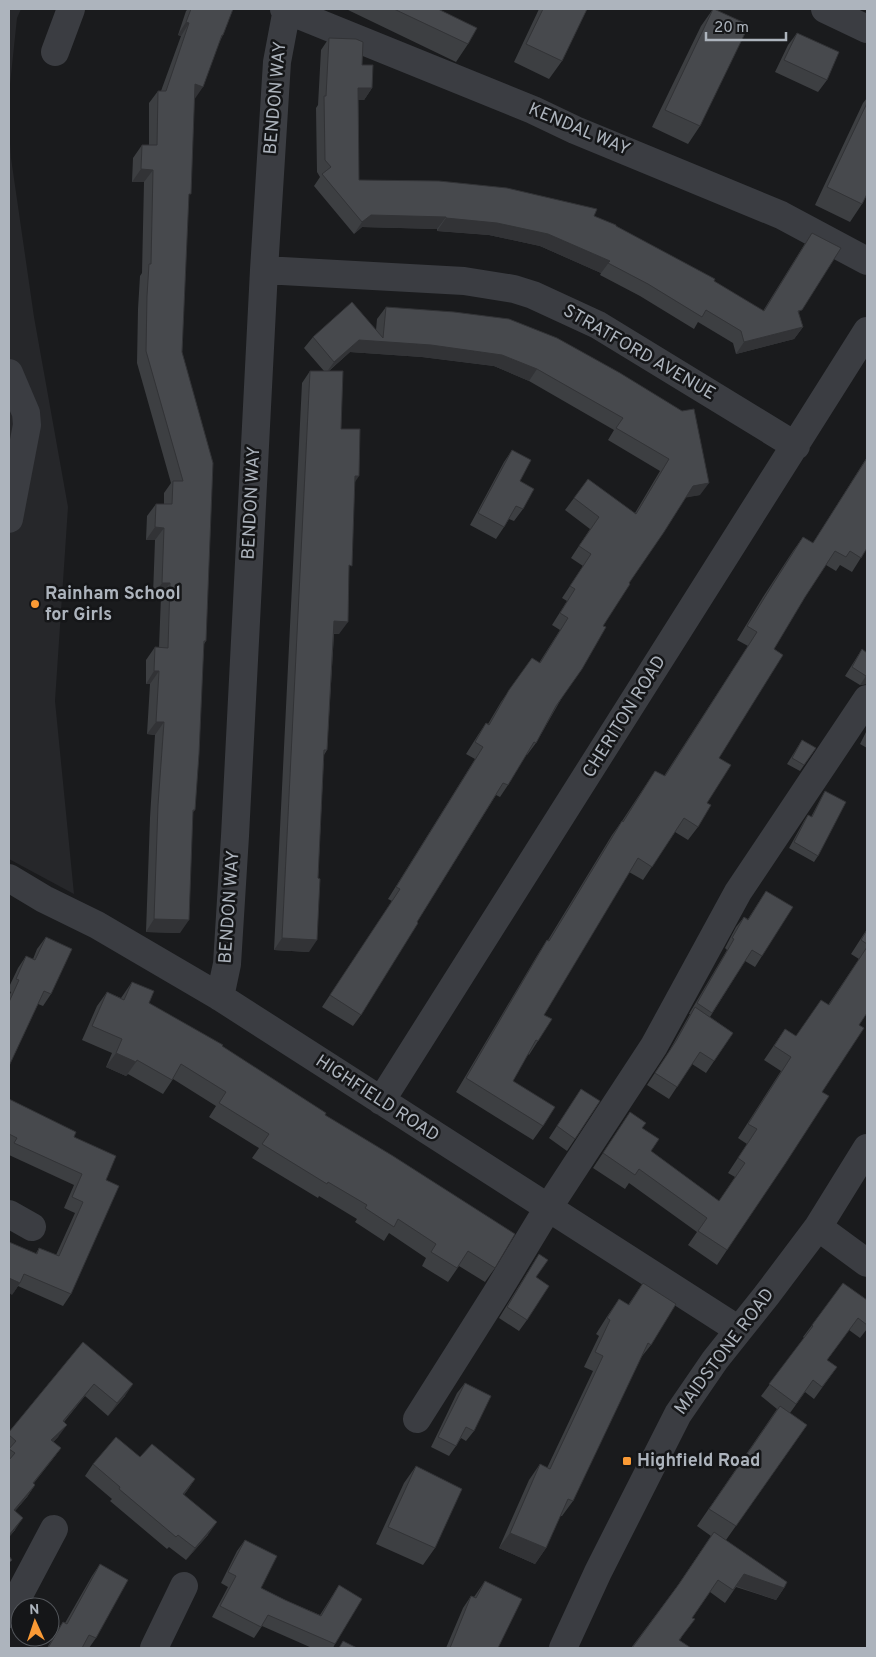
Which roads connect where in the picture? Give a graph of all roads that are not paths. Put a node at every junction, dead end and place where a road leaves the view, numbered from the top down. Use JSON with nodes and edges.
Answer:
{"nodes":[{"id":1,"x":71,"y":9,"type":"edge"},
{"id":2,"x":286,"y":9,"type":"edge"},
{"id":3,"x":825,"y":9,"type":"edge"},
{"id":4,"x":867,"y":29,"type":"edge"},
{"id":5,"x":55,"y":52,"type":"dead end"},
{"id":6,"x":867,"y":261,"type":"edge"},
{"id":7,"x":264,"y":270,"type":"junction"},
{"id":8,"x":867,"y":331,"type":"edge"},
{"id":9,"x":9,"y":373,"type":"edge"},
{"id":10,"x":796,"y":446,"type":"junction"},
{"id":11,"x":9,"y":519,"type":"edge"},
{"id":12,"x":867,"y":700,"type":"edge"},
{"id":13,"x":9,"y":878,"type":"edge"},
{"id":14,"x":220,"y":997,"type":"junction"},
{"id":15,"x":381,"y":1102,"type":"junction"},
{"id":16,"x":867,"y":1148,"type":"edge"},
{"id":17,"x":548,"y":1208,"type":"junction"},
{"id":18,"x":9,"y":1214,"type":"edge"},
{"id":19,"x":32,"y":1227,"type":"dead end"},
{"id":20,"x":818,"y":1227,"type":"junction"},
{"id":21,"x":867,"y":1263,"type":"edge"},
{"id":22,"x":739,"y":1330,"type":"junction"},
{"id":23,"x":417,"y":1419,"type":"dead end"},
{"id":24,"x":54,"y":1529,"type":"dead end"},
{"id":25,"x":184,"y":1586,"type":"dead end"},
{"id":26,"x":9,"y":1614,"type":"edge"},
{"id":27,"x":154,"y":1648,"type":"edge"},
{"id":28,"x":563,"y":1648,"type":"edge"}],
"edges":[{"from":1,"to":5,"type":"street"},
{"from":2,"to":6,"type":"street","name":"KENDAL WAY"},
{"from":2,"to":7,"type":"street","name":"BENDON WAY"},
{"from":3,"to":4,"type":"street"},
{"from":7,"to":10,"type":"street","name":"STRATFORD AVENUE"},
{"from":7,"to":14,"type":"street","name":"BENDON WAY"},
{"from":8,"to":10,"type":"street","name":"CHERITON ROAD"},
{"from":9,"to":11,"type":"street"},
{"from":10,"to":15,"type":"street","name":"CHERITON ROAD"},
{"from":12,"to":17,"type":"street"},
{"from":13,"to":14,"type":"street","name":"HIGHFIELD ROAD"},
{"from":14,"to":15,"type":"street","name":"HIGHFIELD ROAD"},
{"from":15,"to":17,"type":"street","name":"HIGHFIELD ROAD"},
{"from":16,"to":20,"type":"street","name":"MAIDSTONE ROAD"},
{"from":17,"to":22,"type":"street","name":"HIGHFIELD ROAD"},
{"from":17,"to":23,"type":"street"},
{"from":18,"to":19,"type":"street"},
{"from":20,"to":21,"type":"street"},
{"from":20,"to":22,"type":"street","name":"MAIDSTONE ROAD"},
{"from":22,"to":28,"type":"street","name":"MAIDSTONE ROAD"},
{"from":24,"to":26,"type":"street"},
{"from":25,"to":27,"type":"street"}]}
